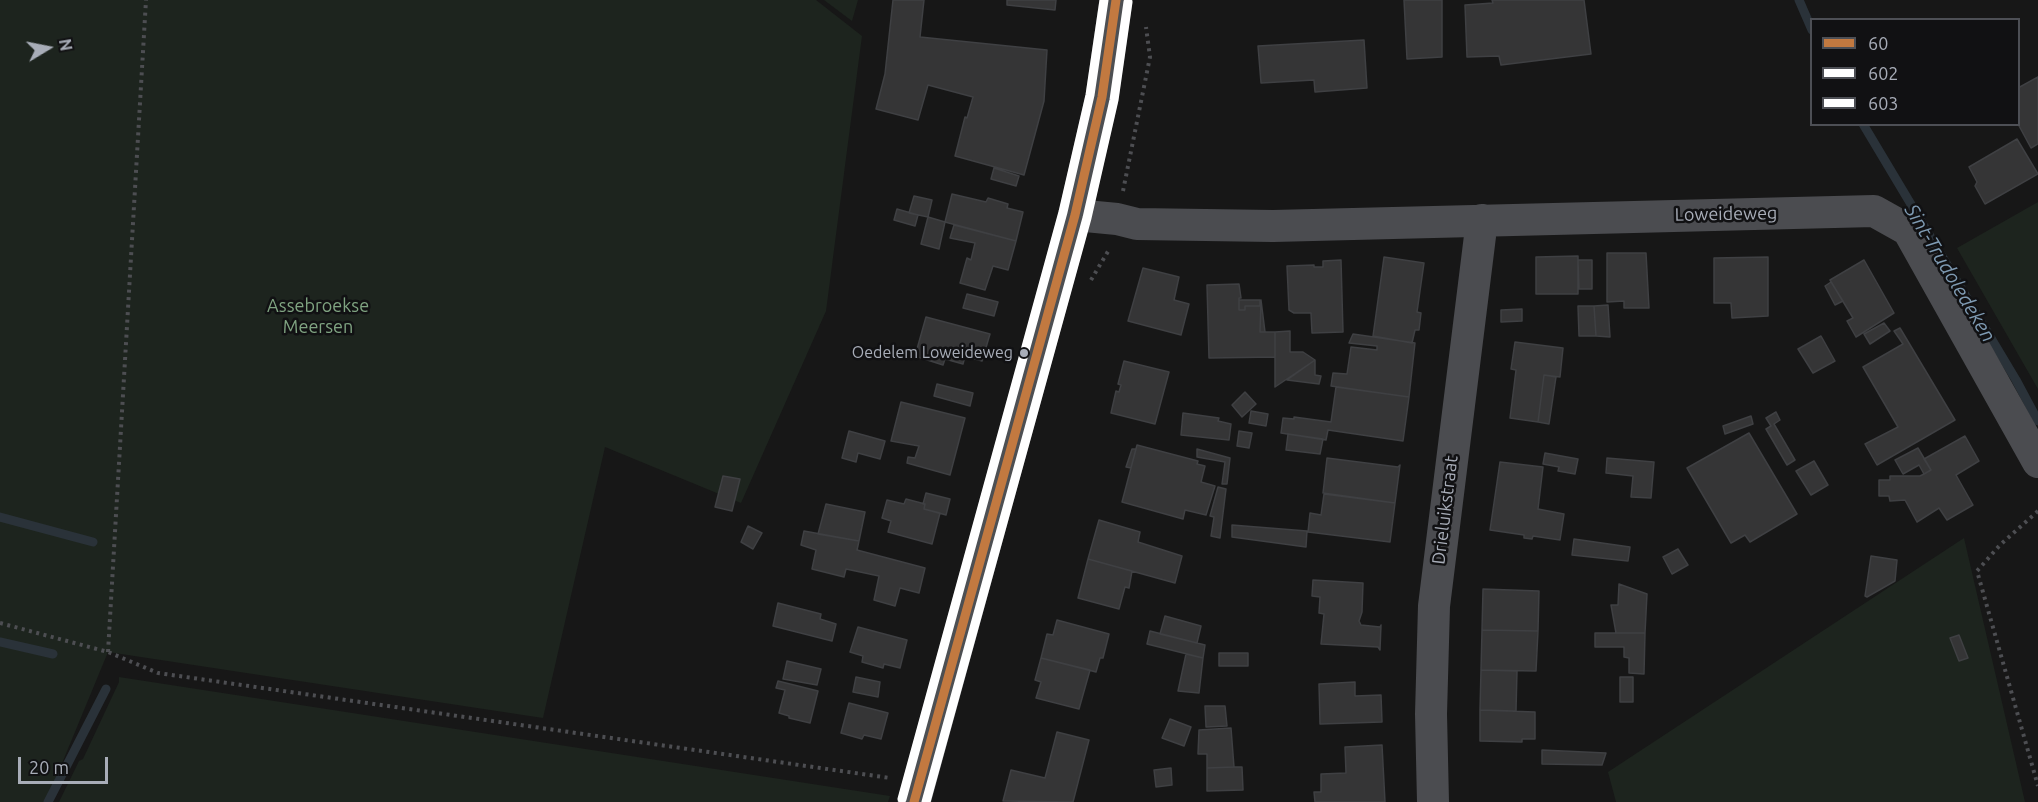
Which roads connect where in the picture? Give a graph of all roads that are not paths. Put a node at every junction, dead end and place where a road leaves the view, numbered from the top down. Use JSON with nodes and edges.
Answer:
{"nodes":[{"id":1,"x":1116,"y":0,"type":"edge"},
{"id":2,"x":1075,"y":215,"type":"junction"},
{"id":3,"x":1482,"y":220,"type":"junction"},
{"id":4,"x":2038,"y":462,"type":"edge"},
{"id":5,"x":916,"y":792,"type":"edge"},
{"id":6,"x":1433,"y":802,"type":"edge"}],
"edges":[{"from":1,"to":2,"type":"main road"},
{"from":2,"to":3,"type":"street","name":"Loweideweg"},
{"from":2,"to":5,"type":"main road"},
{"from":3,"to":4,"type":"street","name":"Loweideweg"},
{"from":3,"to":6,"type":"street","name":"Drieluikstraat"}]}
